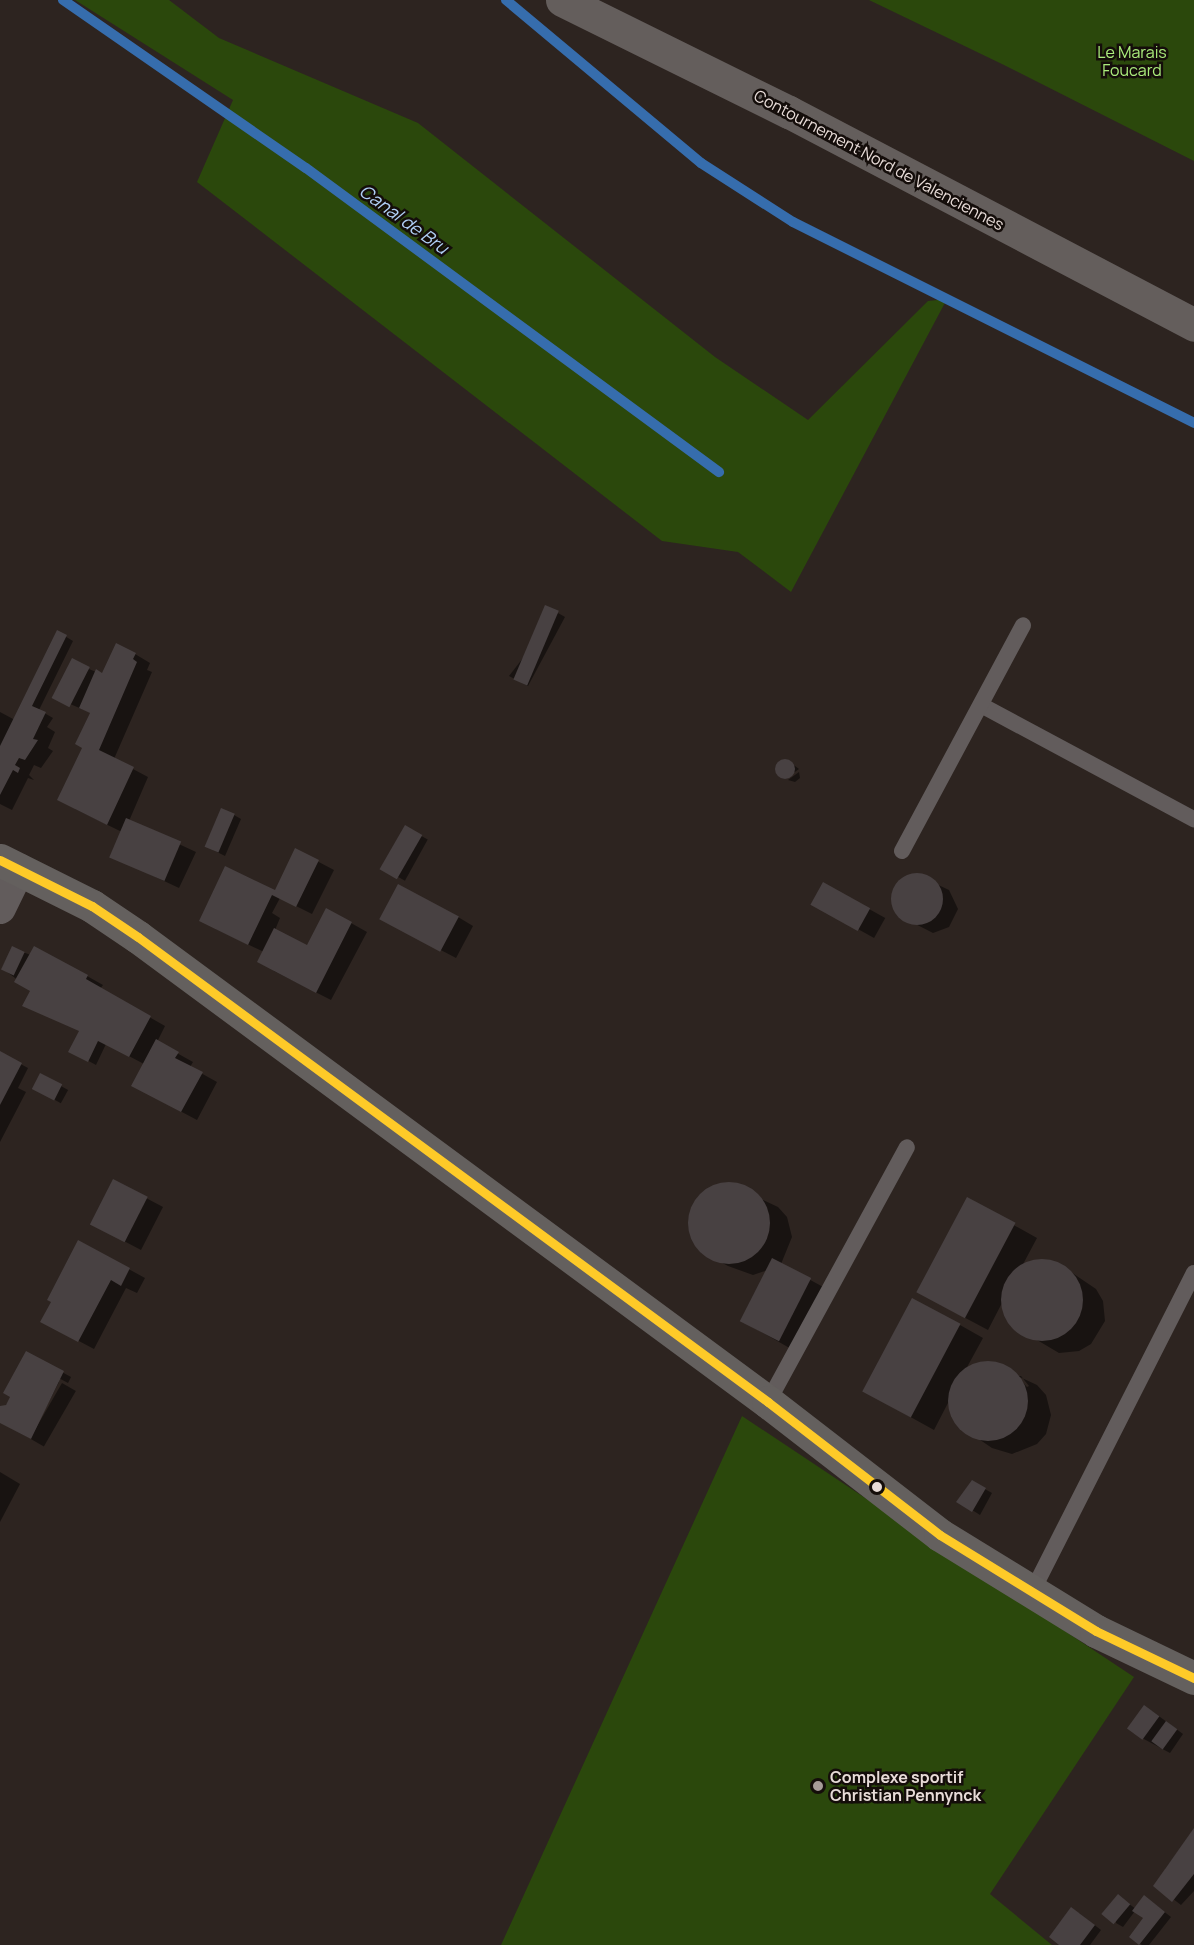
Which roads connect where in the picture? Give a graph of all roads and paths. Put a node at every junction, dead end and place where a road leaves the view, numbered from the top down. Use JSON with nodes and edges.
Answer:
{"nodes":[{"id":1,"x":562,"y":0,"type":"edge"},
{"id":2,"x":1194,"y":325,"type":"edge"},
{"id":3,"x":1023,"y":625,"type":"dead end"},
{"id":4,"x":981,"y":705,"type":"junction"},
{"id":5,"x":1194,"y":819,"type":"edge"},
{"id":6,"x":902,"y":851,"type":"dead end"},
{"id":7,"x":10,"y":864,"type":"edge"},
{"id":8,"x":0,"y":908,"type":"edge"},
{"id":9,"x":907,"y":1147,"type":"dead end"},
{"id":10,"x":1194,"y":1273,"type":"edge"},
{"id":11,"x":768,"y":1402,"type":"junction"},
{"id":12,"x":1031,"y":1594,"type":"junction"},
{"id":13,"x":1194,"y":1678,"type":"edge"}],
"edges":[{"from":1,"to":2,"type":"main road","name":"Contournement Nord de Valenciennes"},
{"from":3,"to":4,"type":"lane"},
{"from":4,"to":5,"type":"lane"},
{"from":4,"to":6,"type":"lane"},
{"from":7,"to":8,"type":"street"},
{"from":7,"to":11,"type":"street"},
{"from":9,"to":11,"type":"lane"},
{"from":10,"to":12,"type":"lane"},
{"from":11,"to":12,"type":"street"},
{"from":12,"to":13,"type":"street"}]}
